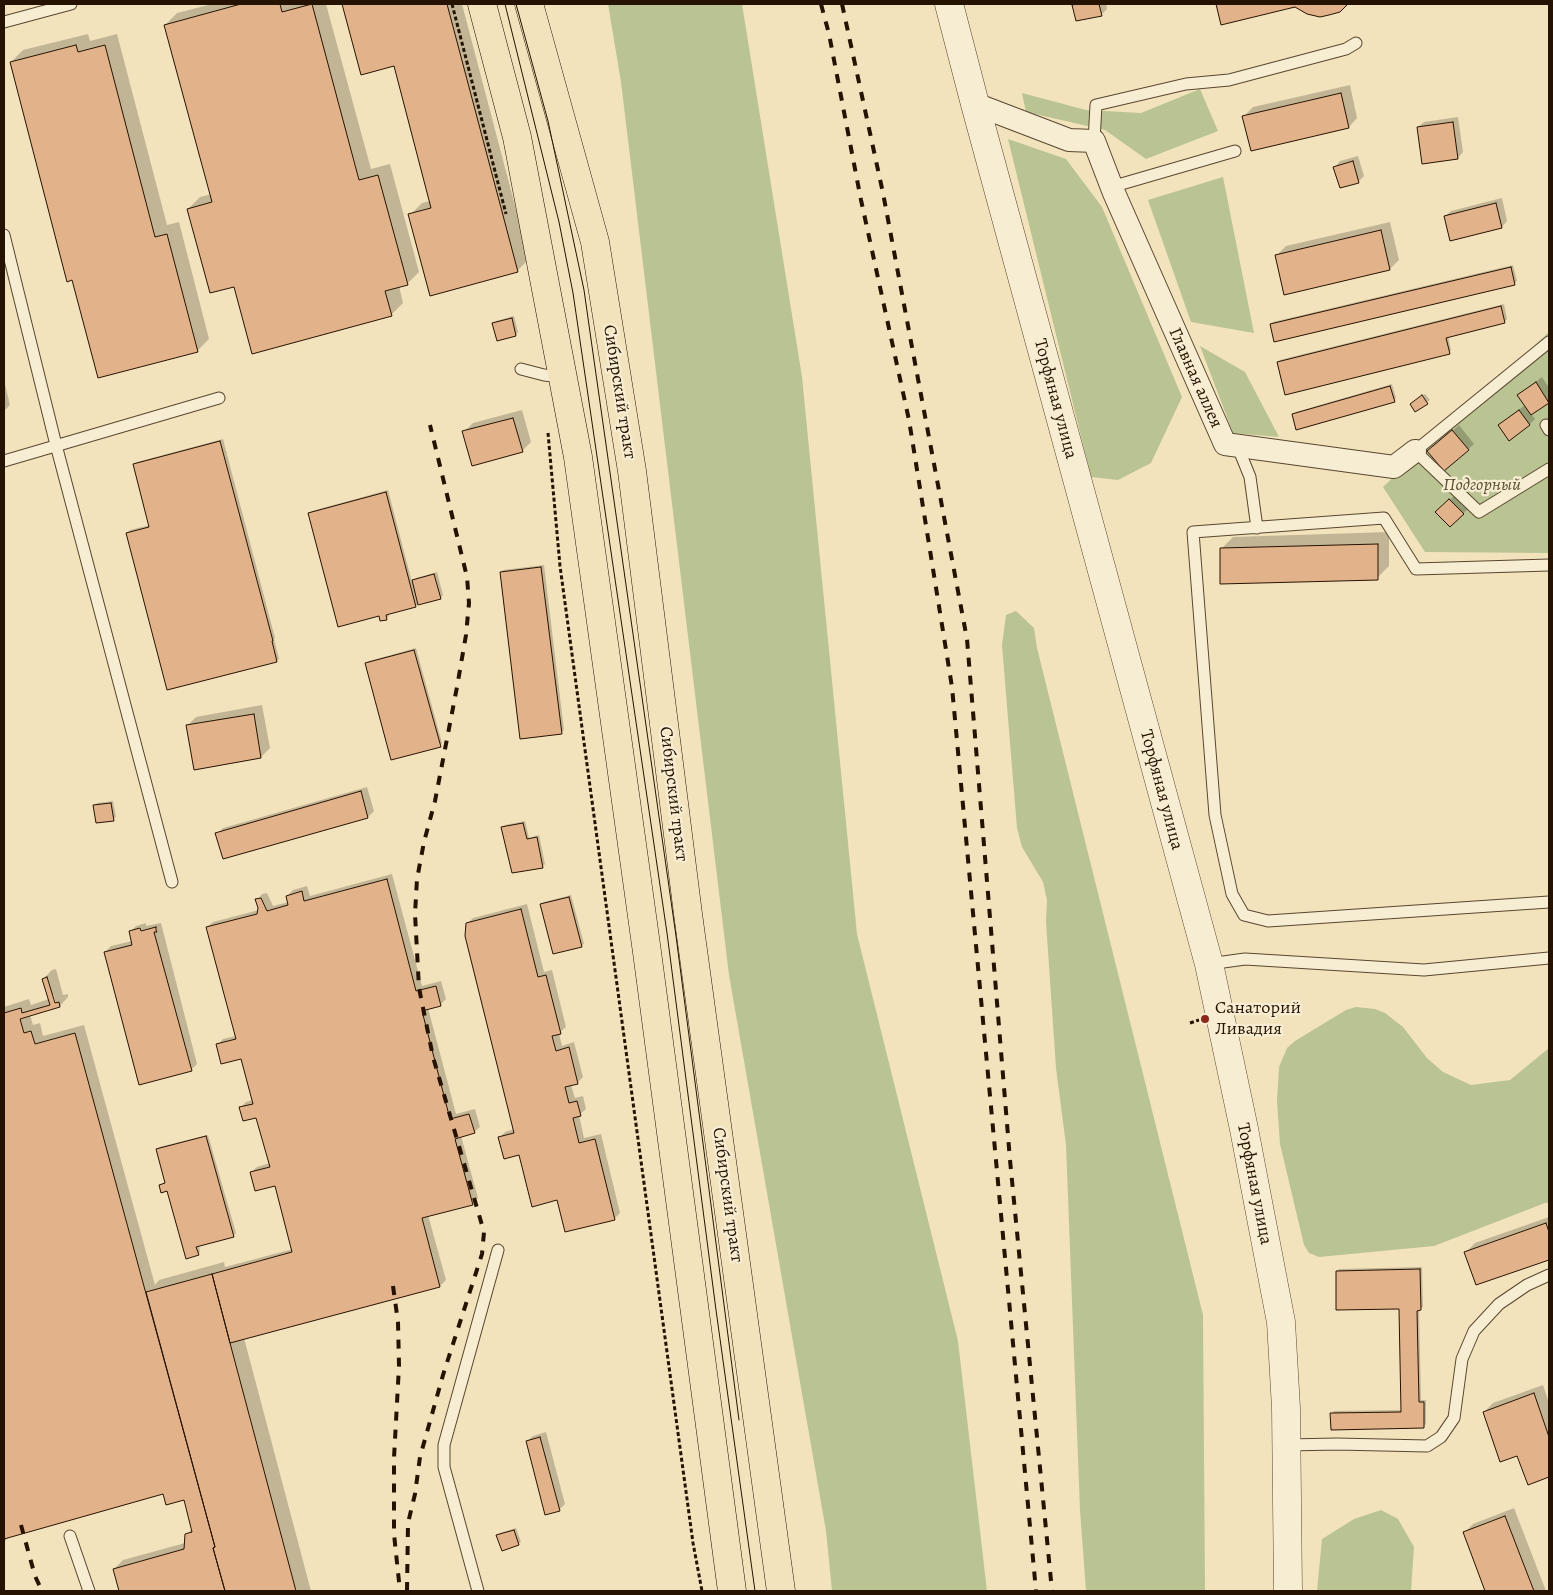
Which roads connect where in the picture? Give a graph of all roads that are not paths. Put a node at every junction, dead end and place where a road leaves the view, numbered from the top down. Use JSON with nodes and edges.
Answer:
{"nodes":[{"id":1,"x":71,"y":4,"type":"edge"},
{"id":2,"x":482,"y":4,"type":"edge"},
{"id":3,"x":949,"y":4,"type":"edge"},
{"id":4,"x":532,"y":9,"type":"edge"},
{"id":5,"x":4,"y":22,"type":"edge"},
{"id":6,"x":1356,"y":43,"type":"dead end"},
{"id":7,"x":975,"y":104,"type":"junction"},
{"id":8,"x":1094,"y":141,"type":"junction"},
{"id":9,"x":1235,"y":151,"type":"dead end"},
{"id":10,"x":1111,"y":187,"type":"junction"},
{"id":11,"x":4,"y":235,"type":"edge"},
{"id":12,"x":1549,"y":342,"type":"edge"},
{"id":13,"x":521,"y":369,"type":"dead end"},
{"id":14,"x":563,"y":377,"type":"junction"},
{"id":15,"x":219,"y":398,"type":"dead end"},
{"id":16,"x":56,"y":445,"type":"junction"},
{"id":17,"x":1237,"y":445,"type":"junction"},
{"id":18,"x":1414,"y":450,"type":"junction"},
{"id":19,"x":4,"y":461,"type":"edge"},
{"id":20,"x":1549,"y":469,"type":"edge"},
{"id":21,"x":1257,"y":528,"type":"junction"},
{"id":22,"x":1549,"y":565,"type":"edge"},
{"id":23,"x":172,"y":882,"type":"dead end"},
{"id":24,"x":1549,"y":902,"type":"edge"},
{"id":25,"x":1549,"y":958,"type":"edge"},
{"id":26,"x":1209,"y":964,"type":"junction"},
{"id":27,"x":498,"y":1250,"type":"dead end"},
{"id":28,"x":1549,"y":1275,"type":"edge"},
{"id":29,"x":1287,"y":1445,"type":"junction"},
{"id":30,"x":70,"y":1536,"type":"dead end"},
{"id":31,"x":89,"y":1591,"type":"edge"},
{"id":32,"x":478,"y":1591,"type":"edge"},
{"id":33,"x":732,"y":1591,"type":"edge"},
{"id":34,"x":781,"y":1591,"type":"edge"},
{"id":35,"x":1288,"y":1591,"type":"edge"}],
"edges":[{"from":1,"to":5,"type":"lane"},
{"from":2,"to":14,"type":"main road"},
{"from":3,"to":7,"type":"street","name":"Торфяная улица"},
{"from":4,"to":34,"type":"main road","name":"Сибирский тракт"},
{"from":6,"to":8,"type":"lane"},
{"from":7,"to":8,"type":"street"},
{"from":7,"to":26,"type":"street","name":"Торфяная улица"},
{"from":8,"to":10,"type":"street","name":"Главная аллея"},
{"from":9,"to":10,"type":"lane"},
{"from":10,"to":17,"type":"street","name":"Главная аллея"},
{"from":11,"to":16,"type":"lane"},
{"from":12,"to":18,"type":"lane","name":"Главная аллея"},
{"from":13,"to":14,"type":"lane"},
{"from":14,"to":33,"type":"main road"},
{"from":15,"to":16,"type":"lane"},
{"from":16,"to":19,"type":"lane"},
{"from":16,"to":23,"type":"lane"},
{"from":17,"to":18,"type":"street","name":"Главная аллея"},
{"from":17,"to":21,"type":"lane"},
{"from":18,"to":20,"type":"lane"},
{"from":21,"to":22,"type":"lane"},
{"from":21,"to":24,"type":"lane"},
{"from":25,"to":26,"type":"lane"},
{"from":26,"to":29,"type":"street","name":"Торфяная улица"},
{"from":27,"to":32,"type":"lane"},
{"from":28,"to":29,"type":"lane"},
{"from":29,"to":35,"type":"street","name":"Торфяная улица"},
{"from":30,"to":31,"type":"lane"}]}
